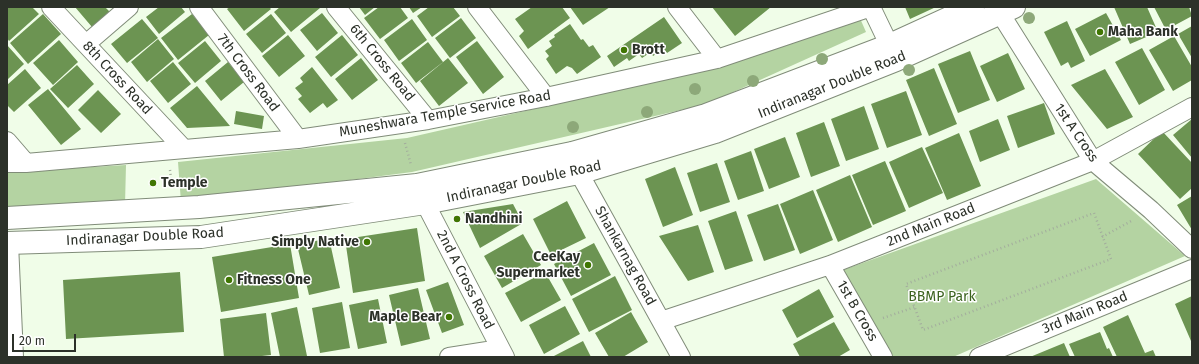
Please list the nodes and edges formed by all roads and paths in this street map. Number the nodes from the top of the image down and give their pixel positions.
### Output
1 (51, 7) edge
2 (129, 7) edge
3 (199, 7) edge
4 (336, 7) edge
5 (476, 7) edge
6 (677, 7) edge
7 (872, 7) edge
8 (973, 7) edge
9 (1007, 10) edge
10 (86, 44) junction
11 (893, 53) junction
12 (717, 60) junction
13 (546, 97) junction
14 (1192, 107) edge
15 (428, 120) junction
16 (399, 124) junction
17 (298, 139) junction
18 (7, 141) edge
19 (176, 149) junction
20 (1093, 161) junction
21 (7, 163) edge
22 (26, 163) junction
23 (576, 163) junction
24 (421, 194) junction
25 (173, 208) junction
26 (1151, 210) junction
27 (7, 218) edge
28 (1102, 237) junction
29 (8, 243) edge
30 (1192, 249) edge
31 (830, 265) junction
32 (1192, 269) edge
33 (915, 307) junction
34 (661, 321) junction
35 (865, 325) junction
36 (503, 353) edge
37 (14, 357) edge
38 (449, 357) edge
39 (681, 357) edge
40 (883, 357) edge
41 (979, 357) edge

1 - 10 street, 8th Cross Road
2 - 10 street
3 - 17 street, 7th Cross Road
4 - 15 street, 6th Cross Road
5 - 13 street
6 - 12 street
7 - 11 street
7 - 12 street, Muneshwara Temple Service Road
8 - 11 street, Indiranagar Double Road
9 - 11 street, Indiranagar Double Road
9 - 20 street, 1st A Cross
10 - 19 street, 8th Cross Road
11 - 23 street, Indiranagar Double Road
12 - 13 street, Muneshwara Temple Service Road
13 - 15 street, Muneshwara Temple Service Road
14 - 20 street, 2nd Main Road
15 - 16 street, Muneshwara Temple Service Road
16 - 17 street, Muneshwara Temple Service Road
16 - 24 path
17 - 19 street, Muneshwara Temple Service Road
18 - 22 street
19 - 22 street, Muneshwara Temple Service Road
19 - 25 path
20 - 26 street, 1st A Cross
20 - 31 street, 2nd Main Road
21 - 22 street, Muneshwara Temple Service Road
23 - 24 street, Indiranagar Double Road
23 - 34 street, Shankarnag Road
24 - 25 street, Indiranagar Double Road
24 - 29 street, Indiranagar Double Road
24 - 36 street, 2nd A Cross Road
25 - 27 street, Indiranagar Double Road
26 - 28 path
26 - 30 street, 1st A Cross
28 - 33 path
28 - 33 path
29 - 37 street
31 - 34 street, 2nd Main Road
31 - 35 street, 1st B Cross
32 - 41 street, 3rd Main Road
33 - 35 path
34 - 39 street, Shankarnag Road
35 - 40 street, 1st B Cross
36 - 38 street

